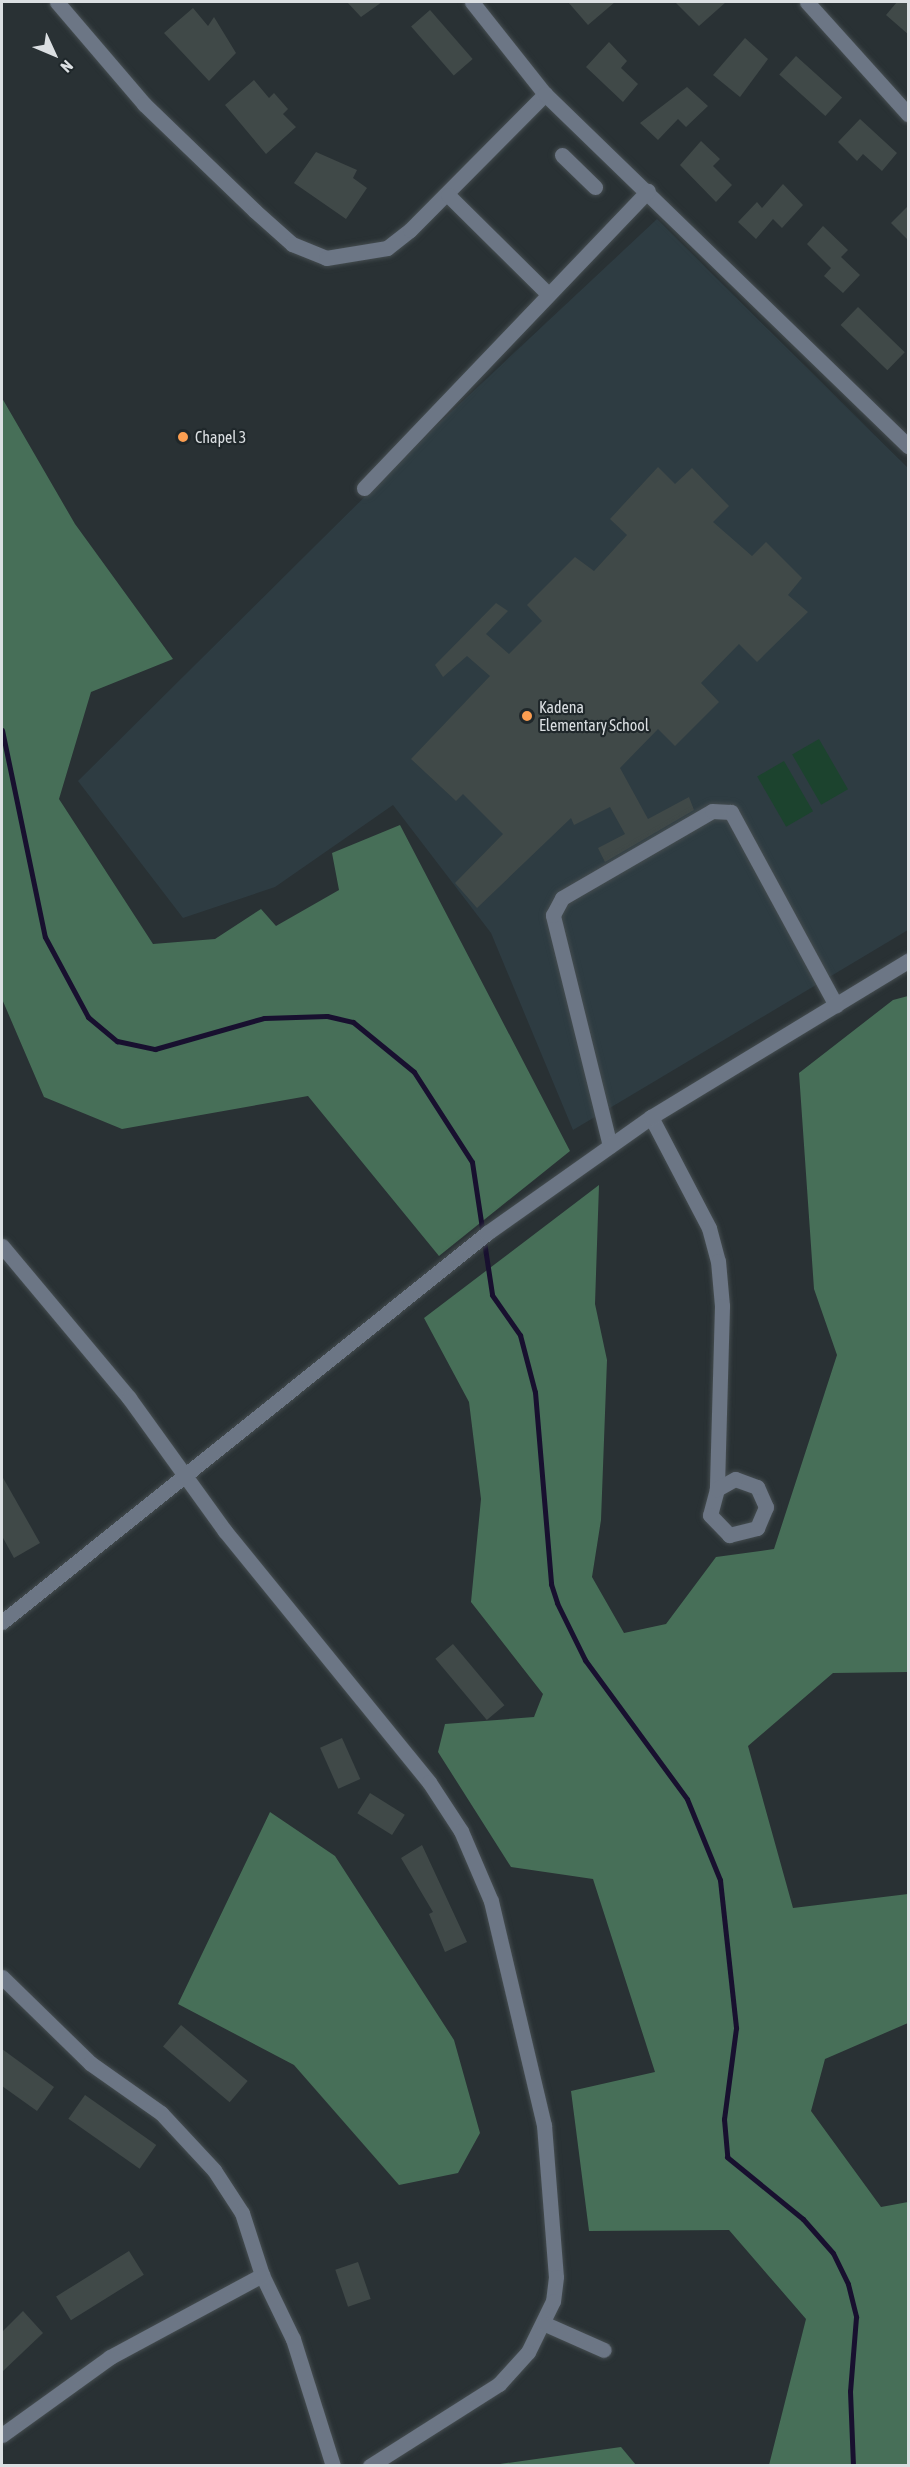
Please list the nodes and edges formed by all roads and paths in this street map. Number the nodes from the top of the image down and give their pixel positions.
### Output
1 (57, 2) edge
2 (472, 2) edge
3 (807, 2) edge
4 (545, 94) junction
5 (909, 114) edge
6 (562, 155) dead end
7 (595, 187) dead end
8 (648, 191) junction
9 (448, 195) junction
10 (547, 293) junction
11 (909, 446) edge
12 (364, 488) dead end
13 (909, 961) edge
14 (836, 1005) junction
15 (651, 1117) junction
16 (610, 1146) junction
17 (2, 1246) edge
18 (188, 1477) junction
19 (717, 1489) dead end
20 (4, 1617) edge
21 (2, 1977) edge
22 (262, 2275) junction
23 (545, 2324) junction
24 (604, 2350) dead end
25 (2, 2435) edge
26 (333, 2466) edge
27 (370, 2466) edge

1 - 9 lane
2 - 4 lane
3 - 5 lane
4 - 8 lane
4 - 9 lane
6 - 7 lane
8 - 10 lane
8 - 11 lane
9 - 10 lane
10 - 12 lane
13 - 14 lane
14 - 15 lane
14 - 16 lane
15 - 16 lane
15 - 19 lane
16 - 18 lane
17 - 18 lane
18 - 20 lane
18 - 23 lane
21 - 22 lane
22 - 25 lane
22 - 26 lane
23 - 24 lane
23 - 27 lane

